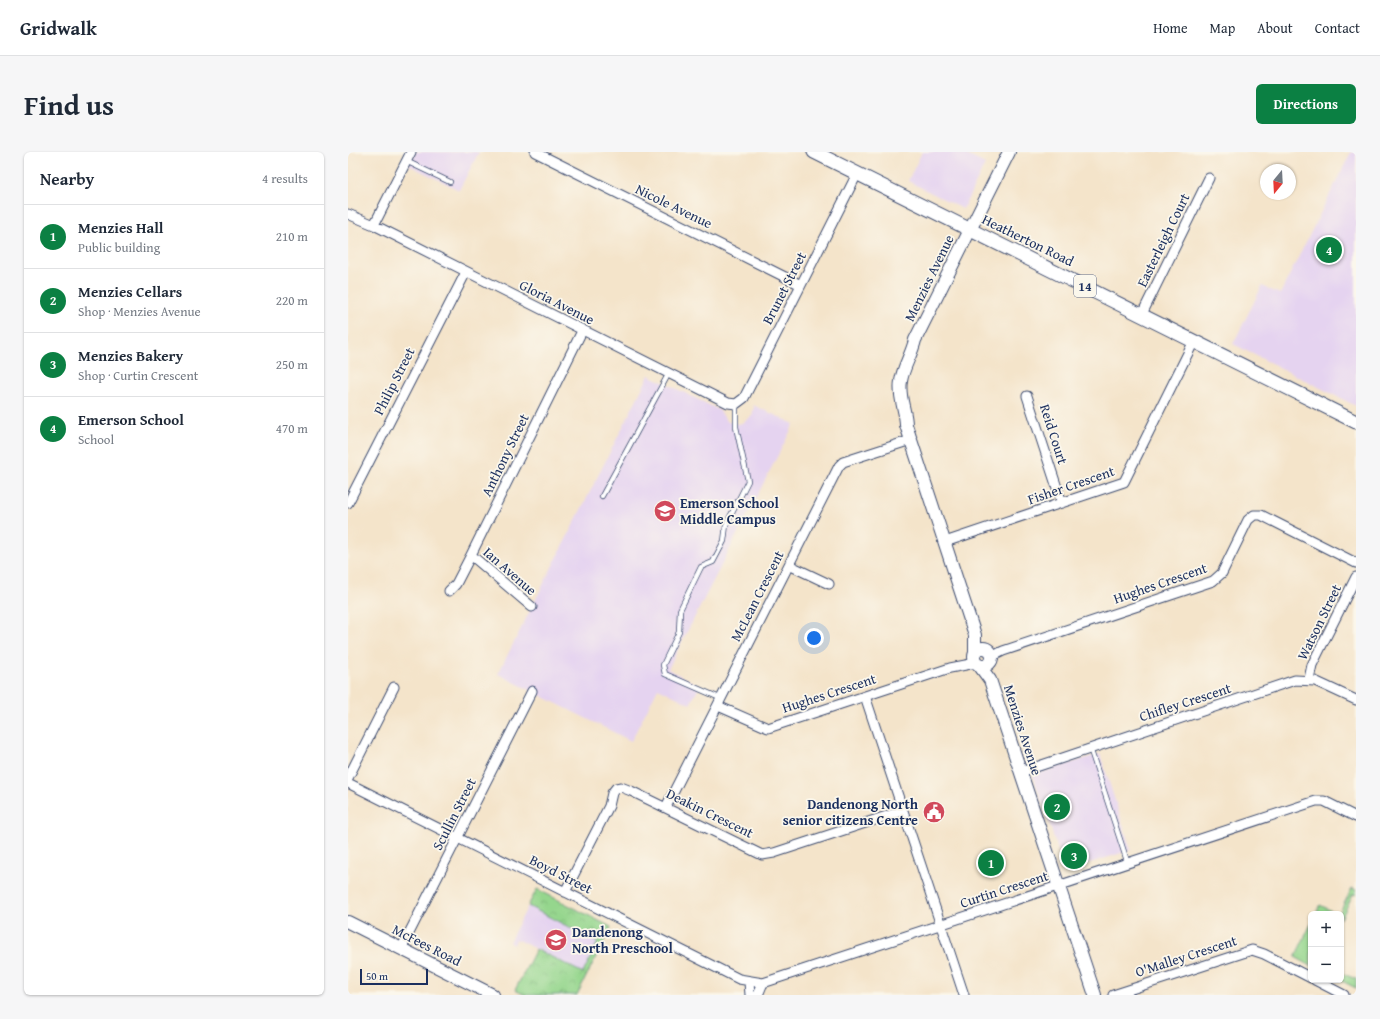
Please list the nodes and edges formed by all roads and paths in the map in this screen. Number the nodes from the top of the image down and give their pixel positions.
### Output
1 (411, 152) edge
2 (534, 152) edge
3 (814, 152) edge
4 (1009, 152) edge
5 (406, 161) junction
6 (857, 174) junction
7 (1209, 178) dead end
8 (450, 182) dead end
9 (348, 214) edge
10 (374, 225) junction
11 (970, 229) junction
12 (466, 272) junction
13 (801, 285) junction
14 (1142, 314) junction
15 (582, 331) junction
16 (1194, 341) junction
17 (669, 373) junction
18 (1027, 396) dead end
19 (732, 403) junction
20 (1356, 422) edge
21 (911, 440) junction
22 (602, 496) dead end
23 (348, 503) edge
24 (1062, 503) junction
25 (945, 542) junction
26 (471, 555) junction
27 (1356, 563) edge
28 (789, 565) junction
29 (1356, 577) edge
30 (829, 584) dead end
31 (449, 591) dead end
32 (532, 607) dead end
33 (982, 657) junction
34 (1309, 679) junction
35 (394, 687) dead end
36 (532, 691) dead end
37 (865, 696) junction
38 (1356, 700) edge
39 (720, 703) junction
40 (1090, 748) junction
41 (1021, 772) junction
42 (348, 778) edge
43 (348, 783) edge
44 (666, 807) junction
45 (902, 810) junction
46 (1356, 817) edge
47 (458, 838) junction
48 (1128, 864) junction
49 (1058, 886) junction
50 (565, 892) junction
51 (348, 922) edge
52 (941, 925) junction
53 (401, 949) junction
54 (1308, 976) edge
55 (749, 982) junction
56 (763, 983) junction
57 (1321, 983) edge
58 (493, 995) edge
59 (750, 995) edge
60 (758, 995) edge
61 (964, 995) edge
62 (1095, 995) edge
63 (1113, 995) edge
64 (1344, 995) edge

1 - 5 street
2 - 13 street, Nicole Avenue
3 - 6 main road, Heatherton Road / 14
4 - 11 street, Menzies Avenue
5 - 8 lane
5 - 10 street
6 - 11 main road, Heatherton Road / 14
6 - 13 street, Brunet Street
7 - 14 street, Easterleigh Court
9 - 10 street, Gloria Avenue
10 - 12 street, Gloria Avenue
11 - 14 main road, Heatherton Road / 14
11 - 21 street, Menzies Avenue
12 - 15 street, Gloria Avenue
12 - 23 street, Philip Street
13 - 19 street, Brunet Street
14 - 16 main road, Heatherton Road / 14
15 - 17 street, Gloria Avenue
15 - 26 street, Anthony Street
16 - 20 main road, Heatherton Road / 14
16 - 24 street, Fisher Crescent
17 - 19 street, Gloria Avenue
17 - 22 lane
18 - 24 street, Reid Court
19 - 39 lane
21 - 25 street, Menzies Avenue
21 - 28 street, McLean Crescent
24 - 25 street, Fisher Crescent
25 - 33 street, Menzies Avenue
26 - 31 street, Anthony Street
26 - 32 street, Ian Avenue
27 - 33 street, Hughes Crescent
28 - 30 street
28 - 39 street, McLean Crescent
29 - 34 street, Watson Street
33 - 37 street, Hughes Crescent
33 - 41 street, Menzies Avenue
34 - 38 street, Chifley Crescent
34 - 40 street, Chifley Crescent
35 - 42 street
36 - 47 street, Scullin Street
37 - 39 street, Hughes Crescent
37 - 45 street
39 - 44 street, McLean Crescent
40 - 41 street, Chifley Crescent
40 - 48 lane
41 - 49 street, Menzies Avenue
43 - 47 street, Boyd Street
44 - 45 street, Deakin Crescent
44 - 50 street, Deakin Crescent
45 - 52 street
46 - 48 street, Curtin Crescent
47 - 50 street, Boyd Street
47 - 53 street, Scullin Street
48 - 49 street, Curtin Crescent
49 - 52 street, Curtin Crescent
49 - 62 street, Menzies Avenue
50 - 55 street, Boyd Street
51 - 53 street, McFees Road
52 - 56 street, Curtin Crescent
52 - 61 street
53 - 58 street, McFees Road
54 - 63 street, O'Malley Crescent
55 - 56 street, Boyd Street
55 - 59 street
56 - 60 street
57 - 64 street

